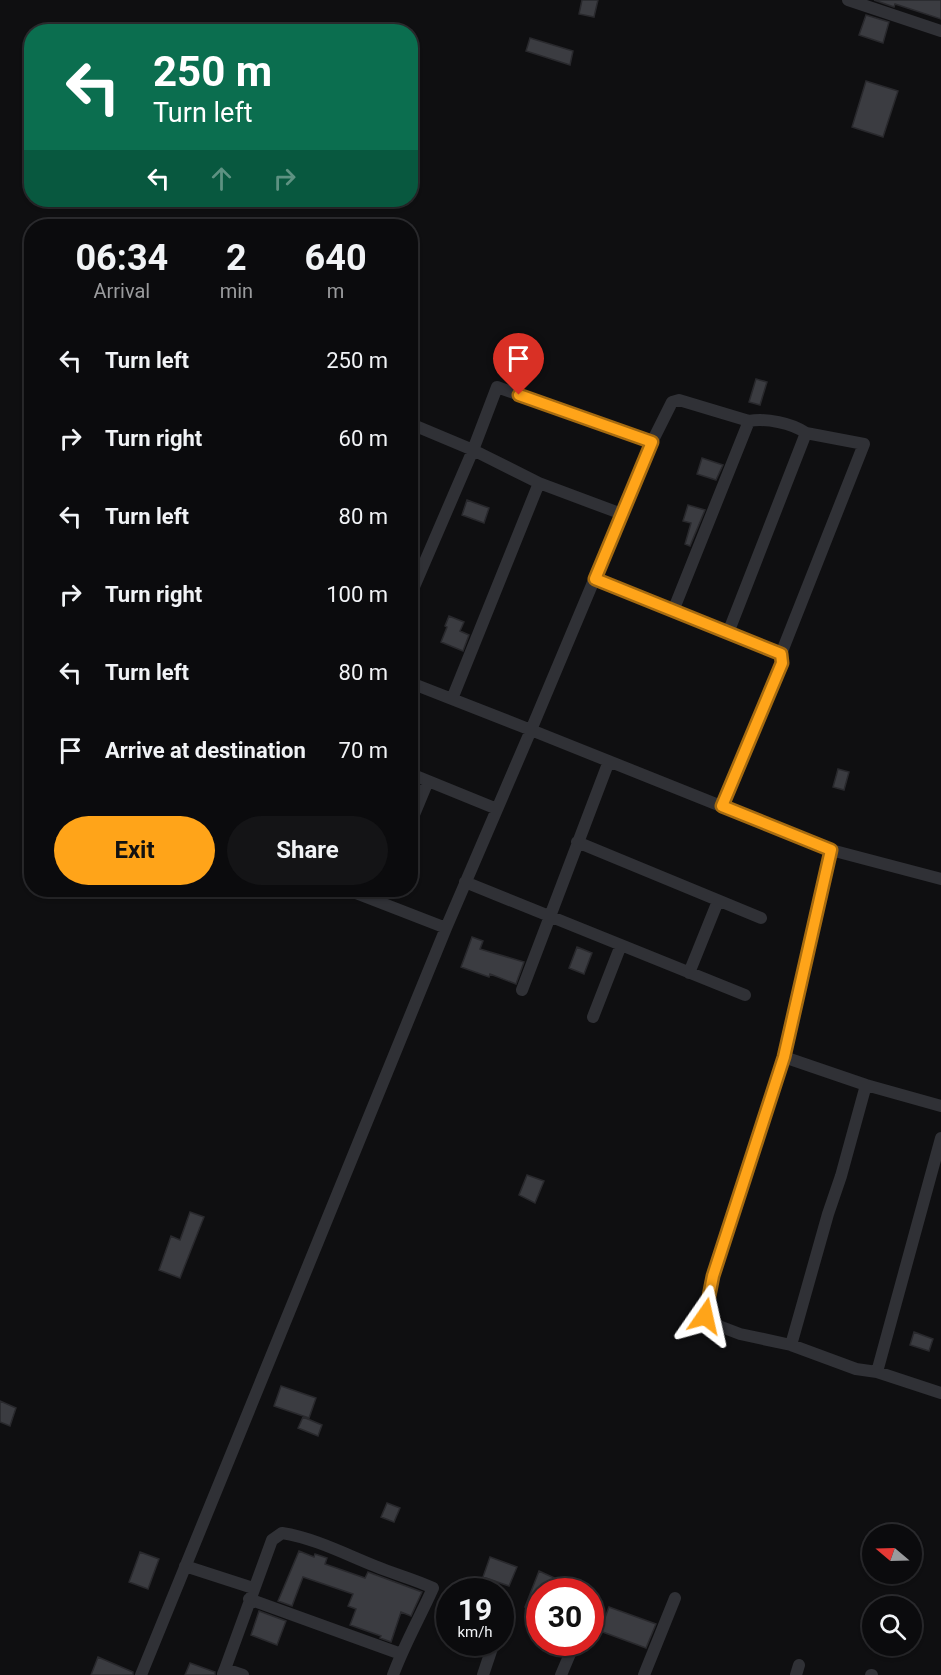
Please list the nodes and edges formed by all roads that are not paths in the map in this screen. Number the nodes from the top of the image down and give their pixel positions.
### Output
1 (848, 0) edge
2 (941, 31) edge
3 (749, 421) junction
4 (418, 427) edge
5 (806, 433) junction
6 (652, 442) junction
7 (473, 450) junction
8 (539, 483) junction
9 (622, 514) junction
10 (418, 578) edge
11 (595, 579) junction
12 (673, 612) junction
13 (728, 633) junction
14 (781, 654) junction
15 (418, 686) edge
16 (452, 699) junction
17 (531, 730) junction
18 (609, 761) junction
19 (418, 777) edge
20 (428, 781) junction
21 (418, 805) edge
22 (722, 806) junction
23 (498, 809) junction
24 (577, 842) junction
25 (831, 850) junction
26 (941, 879) edge
27 (465, 882) junction
28 (384, 897) edge
29 (718, 901) junction
30 (550, 915) junction
31 (761, 918) dead end
32 (446, 928) junction
33 (621, 945) junction
34 (689, 973) junction
35 (522, 990) dead end
36 (745, 995) dead end
37 (592, 1017) dead end
38 (784, 1057) junction
39 (866, 1084) junction
40 (941, 1106) edge
41 (941, 1138) edge
42 (791, 1345) junction
43 (877, 1372) junction
44 (941, 1393) edge
45 (185, 1566) junction
46 (251, 1594) junction
47 (675, 1598) dead end
48 (401, 1653) junction
49 (489, 1656) edge
50 (569, 1656) edge
51 (223, 1672) edge
52 (141, 1675) edge
53 (243, 1675) edge
54 (393, 1675) edge
55 (483, 1675) edge
56 (561, 1675) edge
57 (644, 1675) edge

1 - 2 street
3 - 5 street
3 - 6 street
3 - 12 street
4 - 7 street
5 - 13 street
5 - 14 street
6 - 7 street
6 - 9 street
7 - 8 street
7 - 10 street
8 - 9 street
8 - 16 street
9 - 11 street
11 - 12 street
11 - 17 street
12 - 13 street
13 - 14 street
14 - 22 street
15 - 16 street
16 - 17 street
17 - 18 street
17 - 23 street
18 - 22 street
18 - 24 street
19 - 20 street
20 - 21 street
20 - 23 street
22 - 25 street
23 - 27 street
24 - 29 street
24 - 30 street
25 - 26 street
25 - 38 street
27 - 30 street
27 - 32 street
28 - 32 street
29 - 31 street
29 - 34 street
30 - 33 street
30 - 35 street
32 - 45 street
33 - 34 street
33 - 37 street
34 - 36 street
38 - 39 street
38 - 42 street
39 - 40 street
39 - 42 street
41 - 43 street
42 - 43 street
43 - 44 street
45 - 46 street
45 - 52 street
46 - 48 street
46 - 48 street
46 - 51 street
47 - 57 street
48 - 54 street
49 - 55 street
50 - 56 street
51 - 53 street

